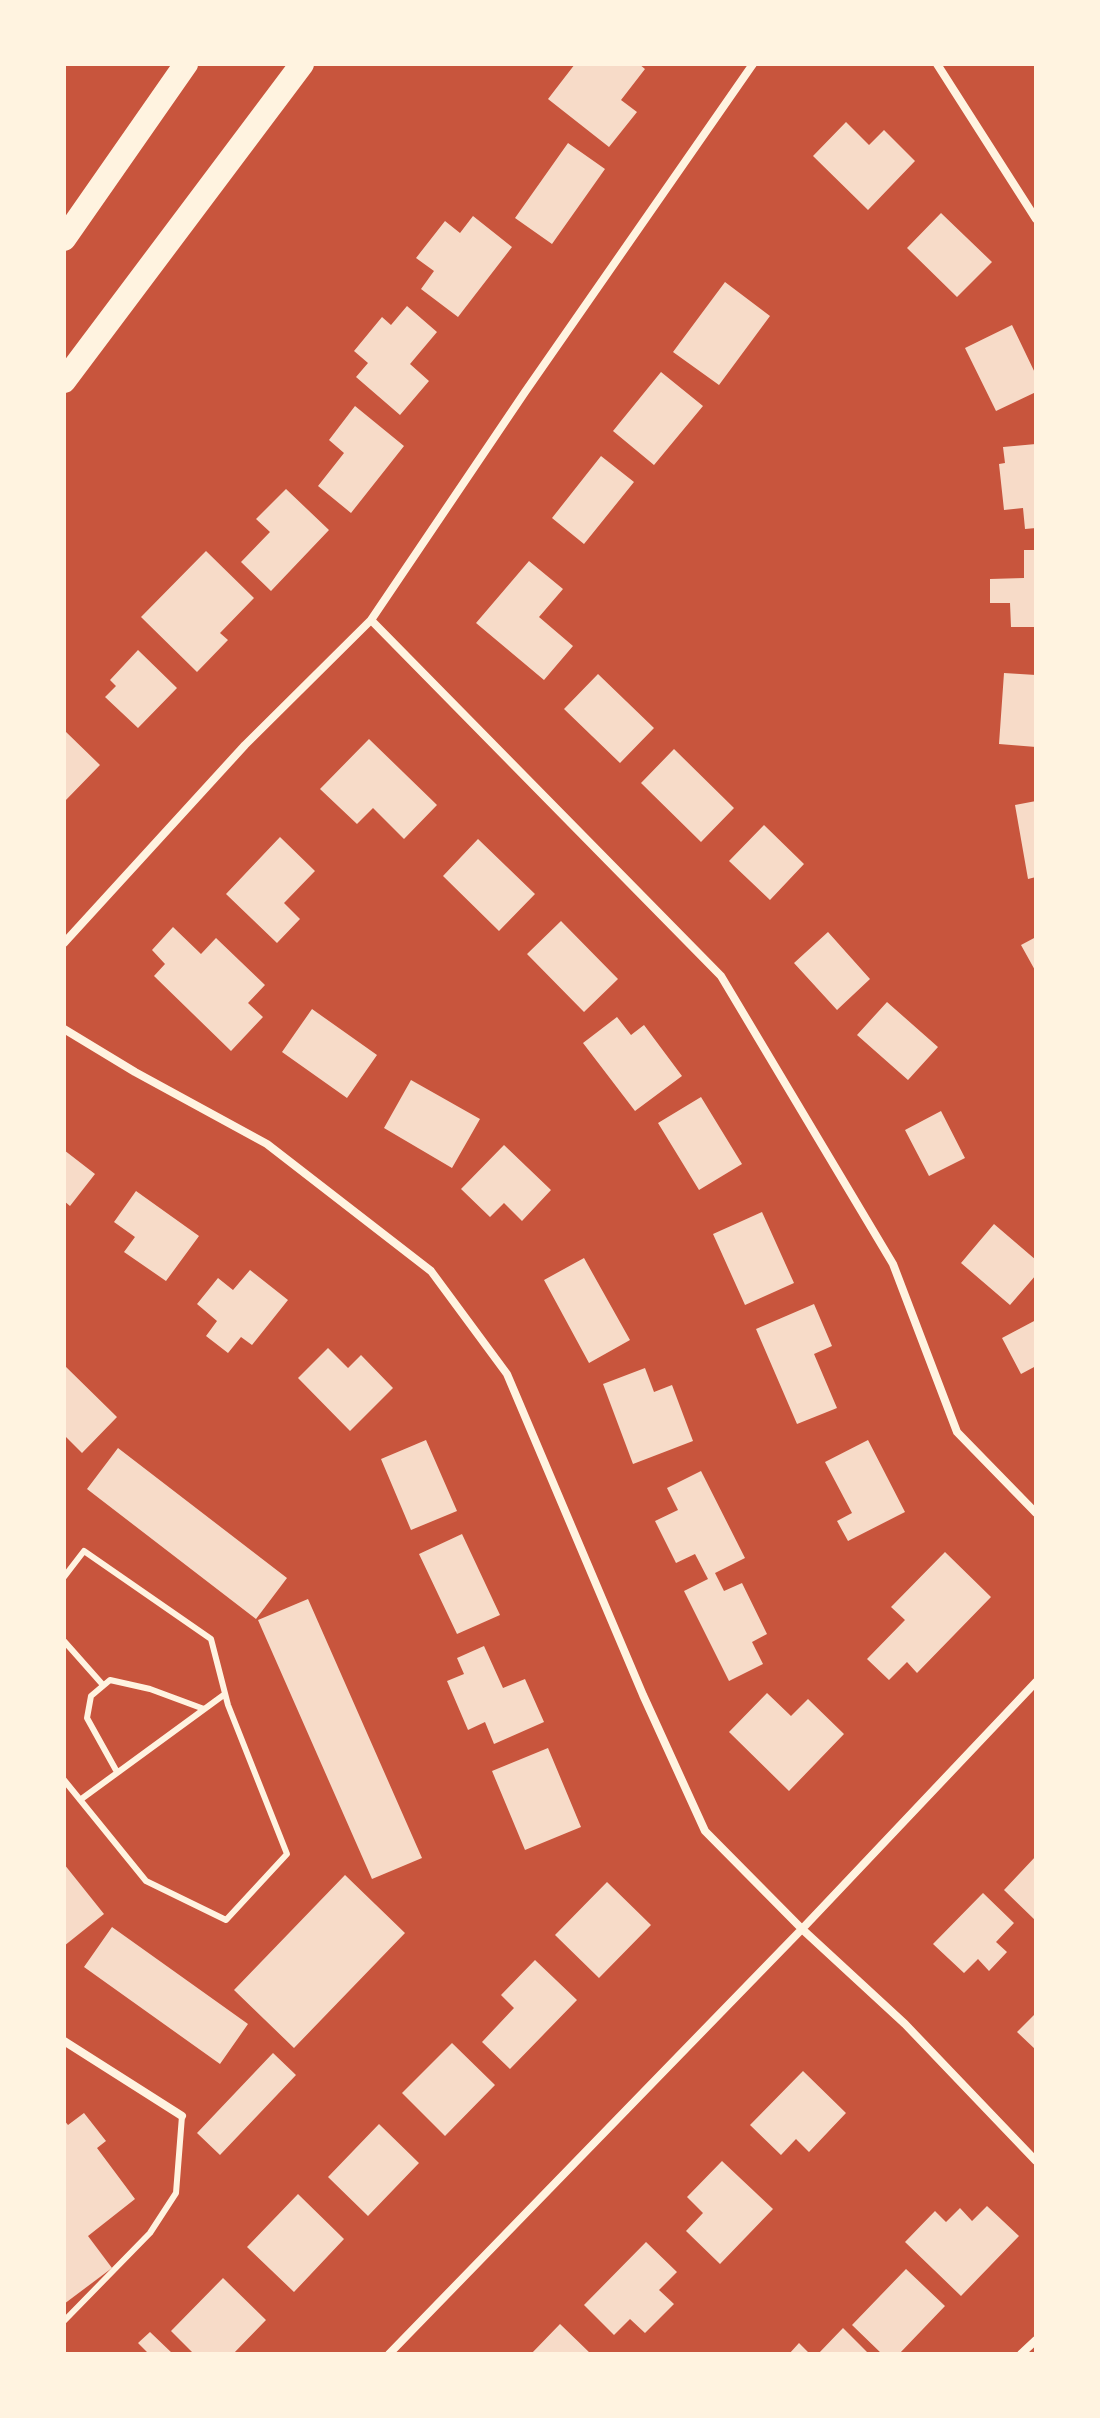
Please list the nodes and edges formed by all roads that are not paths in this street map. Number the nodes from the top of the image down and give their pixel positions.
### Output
1 (186, 64) edge
2 (302, 64) edge
3 (753, 64) edge
4 (937, 64) edge
5 (1036, 219) edge
6 (64, 239) edge
7 (65, 379) edge
8 (371, 620) junction
9 (64, 943) edge
10 (64, 1029) edge
11 (1036, 1513) edge
12 (64, 1577) edge
13 (64, 1641) edge
14 (1036, 1682) edge
15 (103, 1685) junction
16 (225, 1694) junction
17 (204, 1709) junction
18 (117, 1772) junction
19 (64, 1780) edge
20 (80, 1800) junction
21 (802, 1929) junction
22 (64, 2041) edge
23 (182, 2116) joint
24 (1036, 2161) edge
25 (64, 2321) edge
26 (1036, 2340) edge
27 (389, 2354) edge
28 (1021, 2354) edge

1 - 6 highway
2 - 7 highway
3 - 8 street
4 - 5 street
8 - 9 street
8 - 11 street
10 - 21 street
12 - 16 lane
13 - 15 lane
14 - 21 street
15 - 17 lane
15 - 18 lane
16 - 17 lane
16 - 20 lane
17 - 18 lane
18 - 20 lane
19 - 20 lane
21 - 24 street
21 - 27 street
22 - 23 street
23 - 25 lane
26 - 28 street

